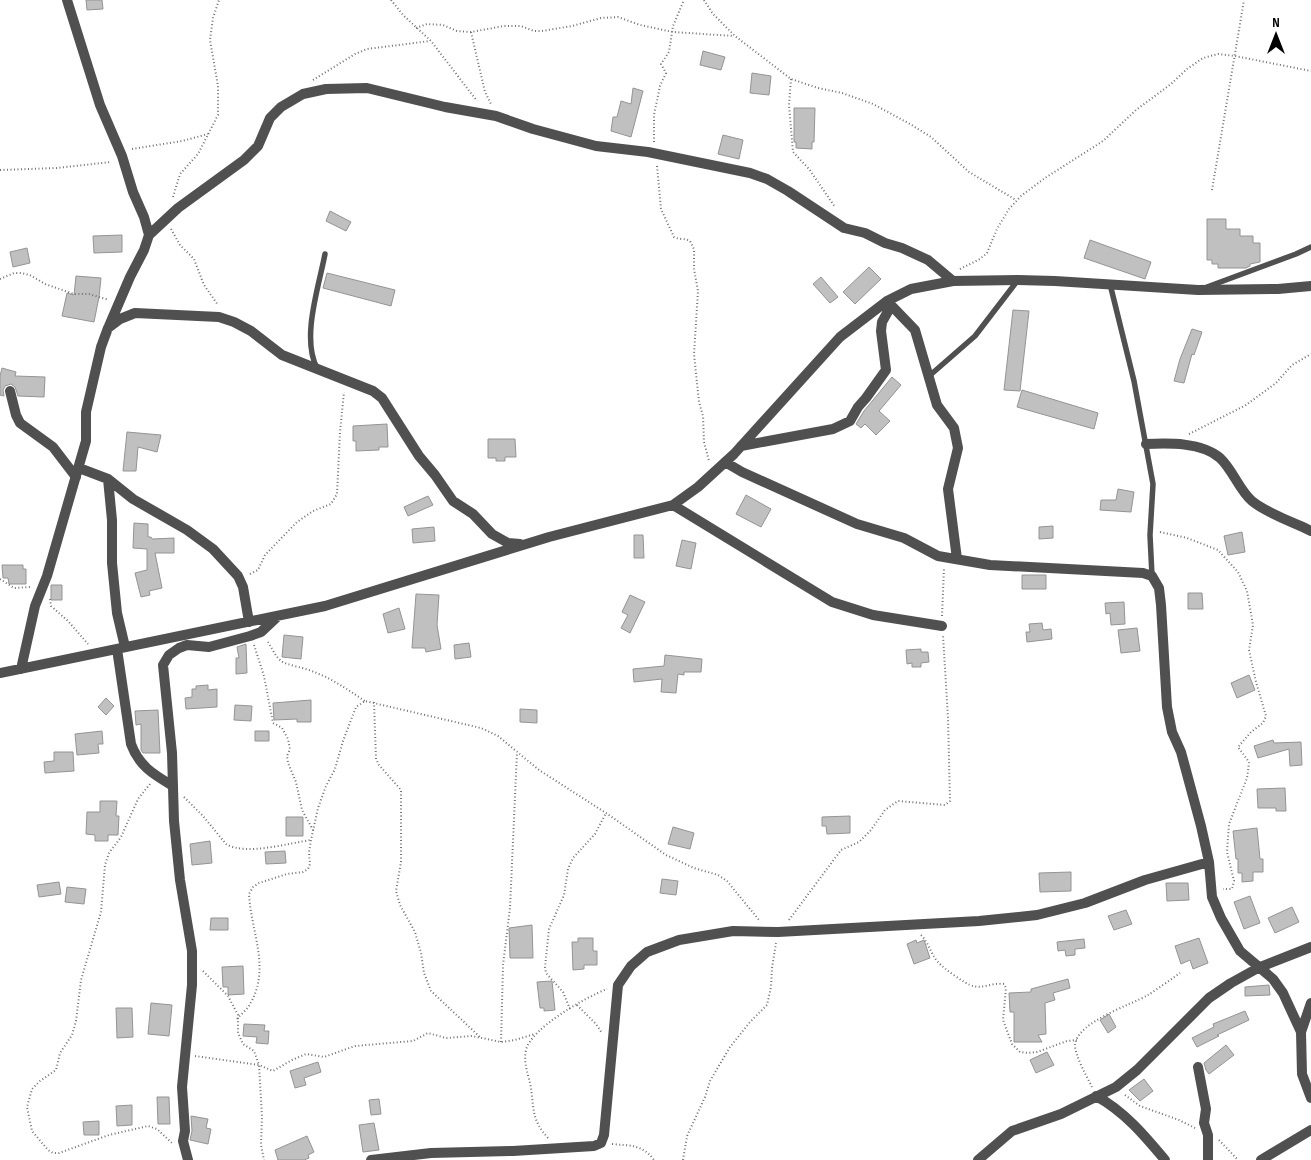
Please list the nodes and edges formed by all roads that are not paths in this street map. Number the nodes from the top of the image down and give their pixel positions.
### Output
1 (67, 0) edge
2 (149, 234) junction
3 (1311, 247) edge
4 (325, 254) dead end
5 (950, 279) junction
6 (1018, 280) junction
7 (1110, 284) junction
8 (1311, 286) edge
9 (1198, 290) junction
10 (889, 303) junction
11 (108, 328) junction
12 (317, 368) junction
13 (928, 377) junction
14 (10, 391) dead end
15 (1146, 444) junction
16 (741, 446) junction
17 (725, 462) junction
18 (77, 472) junction
19 (108, 479) junction
20 (673, 505) junction
21 (1311, 531) edge
22 (527, 544) junction
23 (957, 559) junction
24 (1152, 576) junction
25 (278, 616) junction
26 (249, 622) junction
27 (942, 626) road end
28 (121, 648) junction
29 (21, 668) junction
30 (0, 674) edge
31 (173, 786) junction
32 (1208, 862) junction
33 (1311, 947) edge
34 (1258, 968) junction
35 (1311, 1003) edge
36 (1301, 1032) junction
37 (1198, 1067) dead end
38 (1096, 1096) junction
39 (1311, 1098) edge
40 (1311, 1130) edge
41 (188, 1160) edge
42 (370, 1160) edge
43 (978, 1160) edge
44 (1165, 1160) edge
45 (1208, 1160) edge
46 (1261, 1160) edge

1 - 2 street
2 - 5 street
2 - 11 street
3 - 9 lane
4 - 12 lane
5 - 6 street
5 - 10 street
6 - 7 street
6 - 13 lane
7 - 9 street
7 - 15 lane
8 - 9 street
10 - 13 street
10 - 16 street
10 - 16 street
11 - 12 street
11 - 18 street
12 - 22 street
13 - 23 street
14 - 18 street
15 - 21 street
15 - 24 lane
16 - 17 street
17 - 20 street
17 - 23 street
18 - 19 street
18 - 29 street
19 - 26 street
19 - 28 street
20 - 22 street
20 - 27 street
22 - 25 street
23 - 24 street
24 - 32 street
25 - 26 street
25 - 31 street
26 - 28 street
28 - 29 street
28 - 31 street
29 - 30 street
31 - 41 street
32 - 34 street
32 - 42 street
33 - 34 street
34 - 36 street
34 - 38 street
35 - 36 street
36 - 39 street
37 - 45 street
38 - 43 street
38 - 44 street
40 - 46 street

